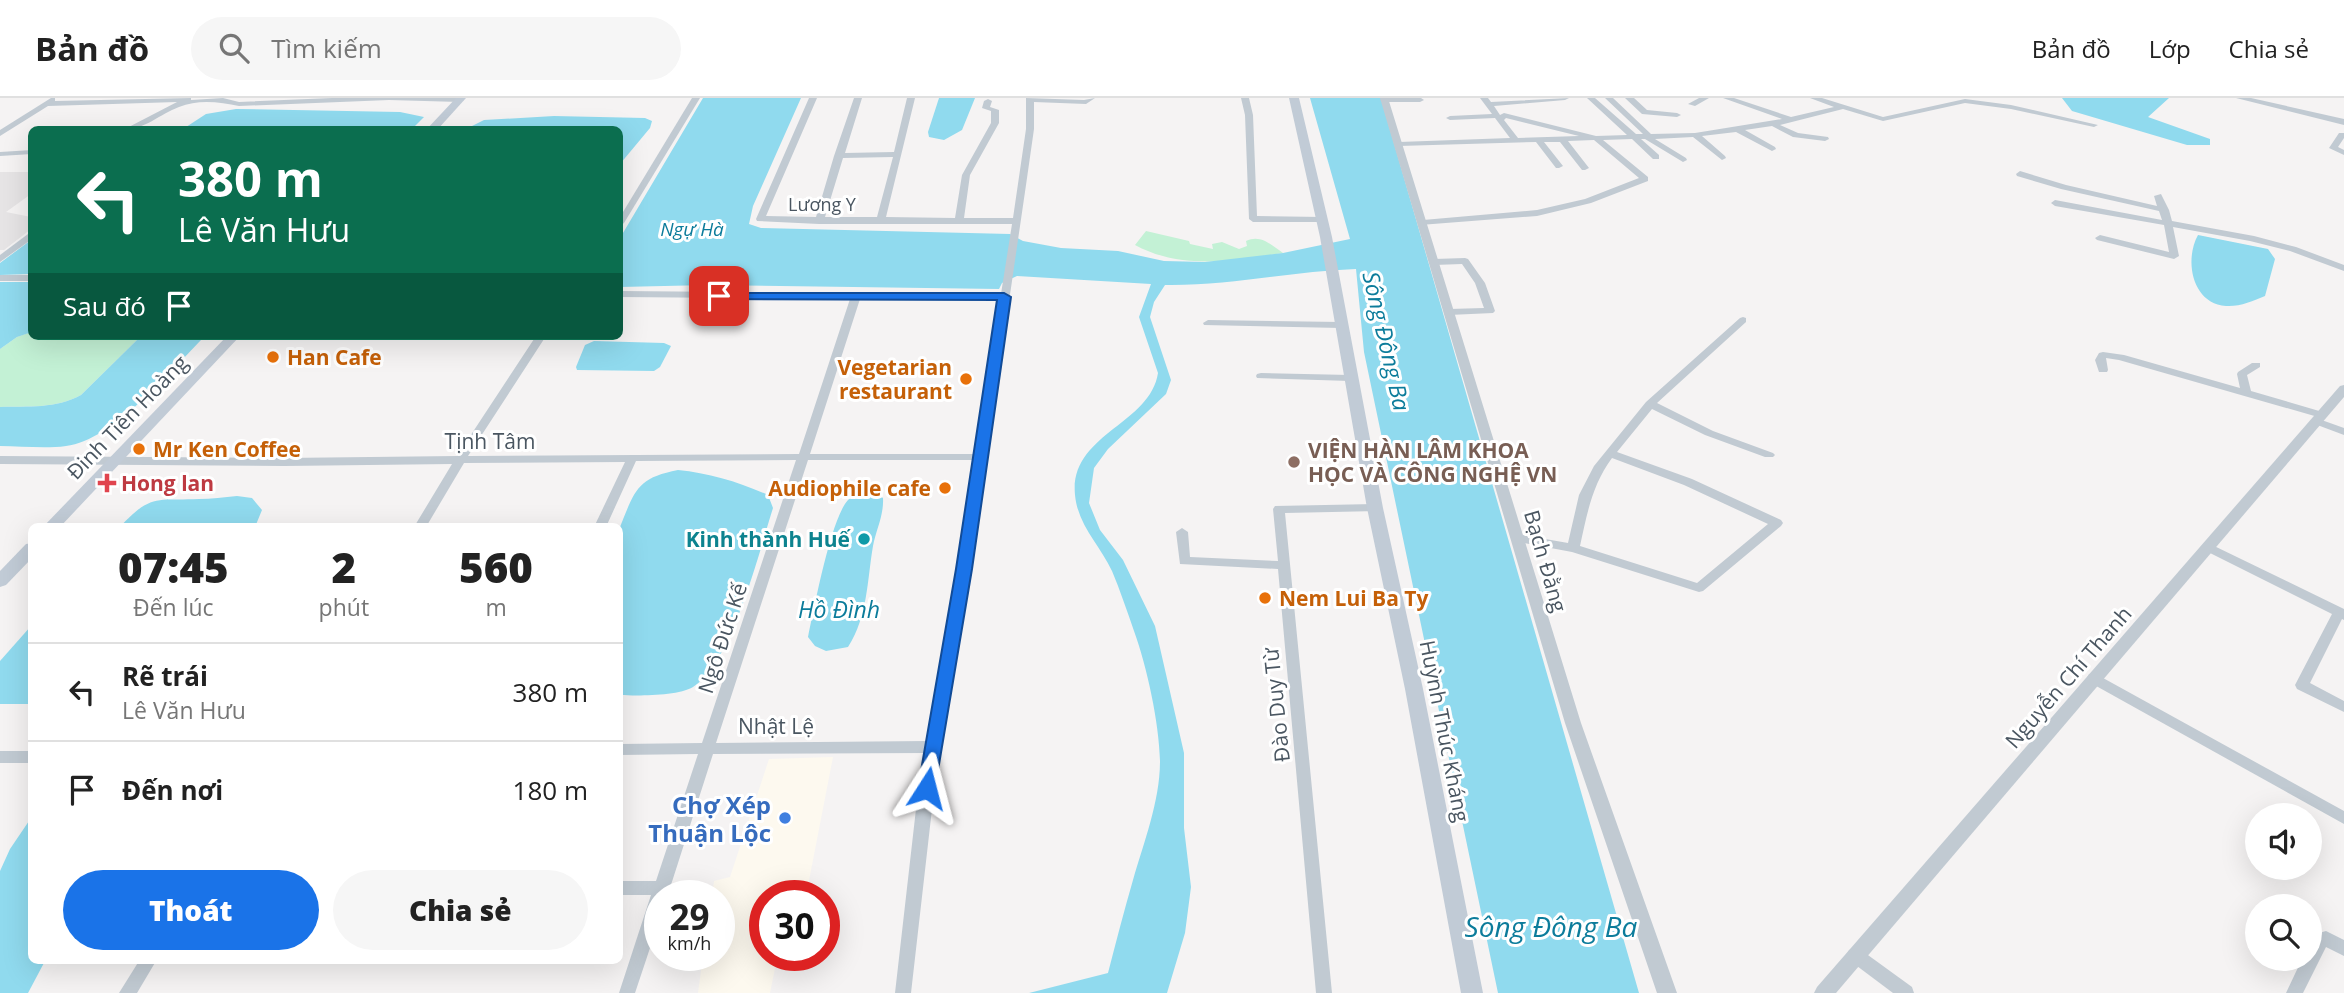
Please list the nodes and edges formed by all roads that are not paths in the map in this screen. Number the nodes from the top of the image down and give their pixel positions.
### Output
1 (55, 98) edge
2 (696, 98) edge
3 (813, 98) edge
4 (858, 98) edge
5 (911, 98) edge
6 (1091, 98) edge
7 (1245, 98) edge
8 (1294, 98) edge
9 (1565, 98) edge
10 (1591, 98) edge
11 (1609, 98) edge
12 (1629, 98) edge
13 (1705, 98) edge
14 (1727, 98) edge
15 (1814, 98) edge
16 (2240, 98) edge
17 (460, 99) edge
18 (1030, 99) edge
19 (1384, 99) edge
20 (186, 100) edge
21 (342, 100) edge
22 (1420, 100) dead end
23 (989, 101) dead end
24 (1486, 101) edge
25 (45, 104) junction
26 (1692, 104) dead end
27 (1842, 107) junction
28 (1677, 115) dead end
29 (1450, 118) dead end
30 (1499, 118) junction
31 (1788, 120) junction
32 (2344, 122) edge
33 (1773, 124) junction
34 (2094, 125) dead end
35 (135, 126) edge
36 (435, 126) edge
37 (1737, 128) junction
38 (1509, 133) junction
39 (0, 134) edge
40 (1695, 135) junction
41 (2343, 135) edge
42 (1648, 136) junction
43 (1632, 137) junction
44 (1596, 138) junction
45 (1538, 139) junction
46 (1562, 139) junction
47 (1825, 139) dead end
48 (1398, 140) junction
49 (1516, 141) junction
50 (1772, 149) dead end
51 (28, 152) edge
52 (2343, 153) edge
53 (0, 154) edge
54 (898, 154) junction
55 (838, 156) junction
56 (1656, 157) dead end
57 (1722, 158) dead end
58 (1683, 160) dead end
59 (1559, 166) dead end
60 (1585, 168) dead end
61 (2020, 174) dead end
62 (2158, 196) dead end
63 (2055, 202) dead end
64 (2165, 210) junction
65 (623, 218) edge
66 (881, 219) junction
67 (959, 219) junction
68 (819, 220) junction
69 (1323, 220) junction
70 (1423, 223) junction
71 (2168, 223) junction
72 (1015, 226) junction
73 (28, 237) edge
74 (2100, 238) dead end
75 (0, 259) edge
76 (1434, 261) junction
77 (2344, 268) edge
78 (0, 278) edge
79 (28, 278) edge
80 (1005, 293) junction
81 (623, 294) edge
82 (856, 296) junction
83 (1449, 312) junction
84 (1743, 320) dead end
85 (1208, 323) dead end
86 (1340, 325) junction
87 (230, 340) edge
88 (538, 340) edge
89 (2256, 365) dead end
90 (2103, 370) dead end
91 (1261, 376) dead end
92 (1350, 378) junction
93 (2344, 389) edge
94 (2246, 392) junction
95 (1650, 404) junction
96 (2319, 418) junction
97 (2344, 432) edge
98 (1611, 454) junction
99 (804, 456) junction
100 (1769, 456) dead end
101 (980, 457) junction
102 (632, 458) junction
103 (116, 459) junction
104 (0, 460) edge
105 (460, 461) junction
106 (1375, 508) junction
107 (55, 523) edge
108 (422, 523) edge
109 (602, 523) edge
110 (1182, 533) dead end
111 (1517, 538) junction
112 (2208, 547) junction
113 (1573, 548) junction
114 (28, 552) edge
115 (1283, 565) junction
116 (0, 580) edge
117 (2341, 614) edge
118 (2094, 678) junction
119 (2344, 707) edge
120 (708, 747) junction
121 (934, 747) junction
122 (623, 749) edge
123 (0, 757) edge
124 (28, 757) edge
125 (2344, 818) edge
126 (665, 880) edge
127 (623, 888) edge
128 (644, 888) edge
129 (644, 942) edge
130 (2344, 949) edge
131 (1855, 955) junction
132 (146, 964) edge
133 (127, 993) edge
134 (627, 993) edge
135 (903, 993) edge
136 (1325, 993) edge
137 (1472, 993) edge
138 (1667, 993) edge
139 (1824, 993) edge
140 (1906, 993) edge
141 (2294, 993) edge

1 - 25 street
2 - 65 street
3 - 68 street, Lương Y
4 - 55 street
5 - 54 street
6 - 18 street
7 - 69 street
8 - 69 main road, Huỳnh Thúc Kháng
9 - 24 street
10 - 43 street
11 - 42 street
12 - 28 street
13 - 26 street
14 - 31 street
15 - 27 street
16 - 32 street
17 - 21 street
17 - 36 main road
18 - 72 street
19 - 22 street
19 - 48 street, Bạch Đằng
20 - 21 street
20 - 25 street
20 - 35 street
23 - 67 street
24 - 30 street
25 - 39 street
27 - 31 street
27 - 34 street
29 - 30 street
30 - 38 street
30 - 44 street
31 - 33 street
33 - 37 street
33 - 47 street
37 - 40 street
37 - 50 street
38 - 48 street
38 - 49 street
40 - 42 street
40 - 57 street
41 - 52 street
42 - 43 street
42 - 58 street
43 - 44 street
43 - 56 street
44 - 46 street
44 - 70 street
45 - 46 street
45 - 49 street
45 - 59 street
46 - 60 street
48 - 49 street
48 - 70 street, Bạch Đằng
51 - 53 street
54 - 55 street
54 - 66 street
55 - 68 street
61 - 64 street
62 - 64 street
63 - 71 street
64 - 71 street
66 - 67 street, Lương Y
66 - 68 street, Lương Y
67 - 72 street, Lương Y
69 - 86 main road, Huỳnh Thúc Kháng
70 - 76 street, Bạch Đằng
71 - 74 street
71 - 77 street
72 - 80 street
73 - 75 street
76 - 83 street, Bạch Đằng
76 - 83 street
78 - 79 street
80 - 82 street
80 - 101 street
81 - 82 street
82 - 99 street, Ngô Đức Kế
83 - 111 street, Bạch Đằng
84 - 95 street
85 - 86 street
86 - 92 main road, Huỳnh Thúc Kháng
87 - 103 main road, Đinh Tiên Hoàng
88 - 105 street
89 - 94 street
90 - 94 street
91 - 92 street
92 - 106 main road, Huỳnh Thúc Kháng
93 - 96 street, Nguyễn Chí Thanh
94 - 96 street
95 - 98 street
95 - 100 street
96 - 97 street
96 - 112 street, Nguyễn Chí Thanh
98 - 113 street
98 - 113 street
99 - 101 street, Tịnh Tâm
99 - 102 street, Tịnh Tâm
99 - 120 street, Ngô Đức Kế
101 - 121 street
102 - 105 street, Tịnh Tâm
102 - 109 street
103 - 104 street, Tịnh Tâm
103 - 105 street, Tịnh Tâm
103 - 107 main road, Đinh Tiên Hoàng
105 - 108 street
106 - 115 street, Đào Duy Từ
106 - 137 main road, Huỳnh Thúc Kháng
110 - 115 street
111 - 113 street
111 - 138 street, Bạch Đằng
112 - 117 street
112 - 118 street, Nguyễn Chí Thanh
114 - 116 main road
115 - 136 street, Đào Duy Từ
117 - 119 street
118 - 125 street
118 - 131 street, Nguyễn Chí Thanh
120 - 121 street, Nhật Lệ
120 - 122 street, Nhật Lệ
120 - 126 street, Ngô Đức Kế
121 - 135 street
123 - 124 street
127 - 128 street
129 - 134 street, Ngô Đức Kế
130 - 141 street
131 - 139 street, Nguyễn Chí Thanh
131 - 140 street
132 - 133 street

